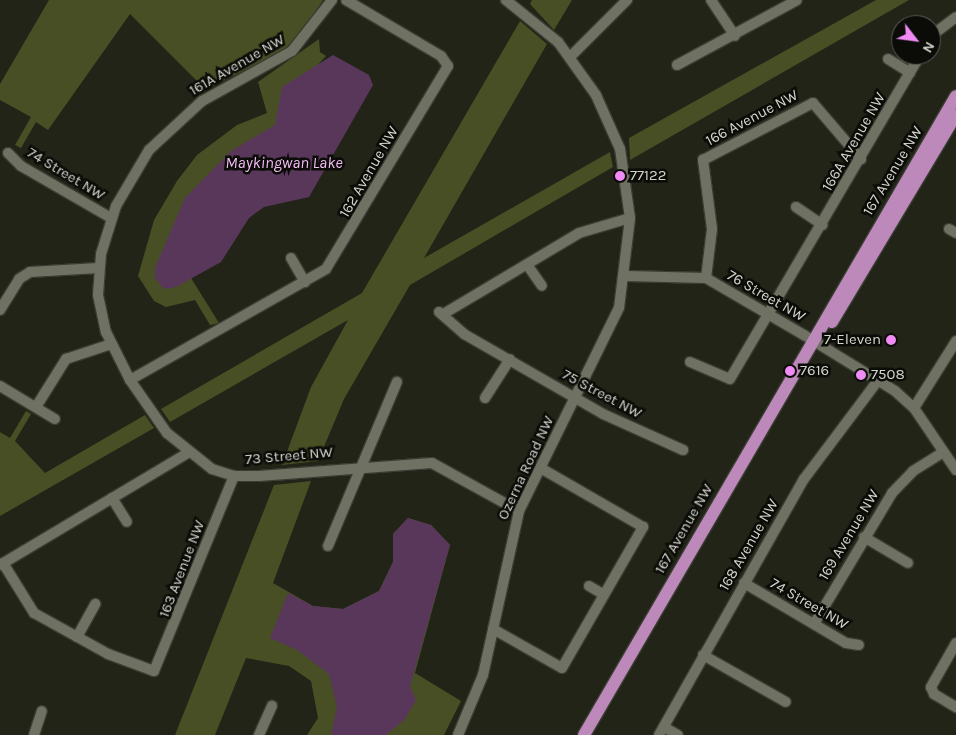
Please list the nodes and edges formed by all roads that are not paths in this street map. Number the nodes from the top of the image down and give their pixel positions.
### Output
1 (332, 0) edge
2 (346, 0) edge
3 (506, 0) edge
4 (627, 0) edge
5 (711, 0) edge
6 (797, 0) edge
7 (956, 17) edge
8 (941, 28) edge
9 (735, 36) junction
10 (570, 57) junction
11 (888, 60) dead end
12 (677, 65) dead end
13 (914, 65) edge
14 (910, 73) junction
15 (956, 96) edge
16 (956, 114) edge
17 (8, 154) dead end
18 (862, 159) junction
19 (796, 207) dead end
20 (111, 218) junction
21 (630, 218) junction
22 (823, 225) junction
23 (291, 258) dead end
24 (528, 266) junction
25 (98, 268) junction
26 (626, 276) junction
27 (706, 278) junction
28 (305, 282) junction
29 (542, 286) dead end
30 (0, 310) edge
31 (769, 315) junction
32 (812, 340) junction
33 (956, 341) edge
34 (111, 344) junction
35 (510, 359) junction
36 (690, 362) dead end
37 (879, 379) junction
38 (130, 380) junction
39 (397, 382) dead end
40 (0, 386) edge
41 (485, 398) dead end
42 (576, 399) junction
43 (36, 407) junction
44 (914, 408) junction
45 (55, 419) dead end
46 (683, 450) dead end
47 (944, 452) junction
48 (188, 453) junction
49 (359, 466) junction
50 (542, 469) junction
51 (956, 470) edge
52 (234, 476) junction
53 (112, 498) junction
54 (519, 512) junction
55 (127, 522) dead end
56 (864, 537) junction
57 (328, 546) dead end
58 (908, 562) dead end
59 (2, 564) edge
60 (744, 583) junction
61 (589, 586) dead end
62 (603, 594) junction
63 (95, 604) dead end
64 (814, 624) junction
65 (493, 629) junction
66 (76, 637) junction
67 (956, 642) edge
68 (860, 645) dead end
69 (702, 655) junction
70 (786, 702) dead end
71 (272, 706) dead end
72 (956, 707) edge
73 (42, 711) dead end
74 (662, 731) edge
75 (34, 735) edge
76 (258, 735) edge
77 (458, 735) edge
78 (584, 735) edge
79 (678, 735) edge

1 - 20 street, 161A Avenue NW
2 - 28 street, 162 Avenue NW
3 - 10 street, Ozerna Road NW
4 - 10 street
5 - 9 street
6 - 9 street
7 - 8 street
9 - 12 street
10 - 21 street, Ozerna Road NW
11 - 14 street
13 - 14 street, 166A Avenue NW
14 - 18 street, 166A Avenue NW
15 - 32 main road, 167 Avenue NW
16 - 32 main road, 167 Avenue NW
17 - 20 street, 74 Street NW
18 - 22 street, 166A Avenue NW
18 - 27 street, 166 Avenue NW
19 - 22 street
20 - 25 street, 161A Avenue NW
21 - 24 street
21 - 26 street, Ozerna Road NW
22 - 31 street, 166A Avenue NW
23 - 28 street
24 - 29 street
24 - 35 street, 75 Street NW
25 - 30 street
25 - 34 street, 161A Avenue NW
26 - 27 street, 76 Street NW
26 - 42 street, Ozerna Road NW
27 - 31 street, 76 Street NW
28 - 38 street, 162 Avenue NW
31 - 32 street, 76 Street NW
31 - 36 street, 166A Avenue NW
32 - 37 street, 76 Street NW
32 - 78 main road, 167 Avenue NW
33 - 44 street
34 - 38 street, 73 Street NW
34 - 43 street
35 - 41 street
35 - 42 street, 75 Street NW
37 - 44 street, 76 Street NW
37 - 60 street, 168 Avenue NW
38 - 48 street, 73 Street NW
39 - 49 street
40 - 43 street
42 - 46 street, 75 Street NW
42 - 50 street, Ozerna Road NW
43 - 45 street
44 - 47 street, 76 Street NW
47 - 51 street, 76 Street NW
47 - 56 street, 169 Avenue NW
48 - 52 street, 73 Street NW
48 - 53 street
49 - 52 street, 73 Street NW
49 - 54 street, 73 Street NW
49 - 57 street
50 - 54 street, Ozerna Road NW
50 - 62 street
52 - 66 street, 163 Avenue NW
53 - 55 street
53 - 59 street
54 - 65 street, Ozerna Road NW
56 - 58 street
56 - 64 street, 169 Avenue NW
59 - 66 street
60 - 64 street, 74 Street NW
60 - 69 street, 168 Avenue NW
61 - 62 street
62 - 65 street
63 - 66 street
64 - 68 street, 74 Street NW
65 - 77 street, Ozerna Road NW
67 - 72 street
69 - 70 street
69 - 74 street, 168 Avenue NW
71 - 76 street
73 - 75 street
74 - 79 street

